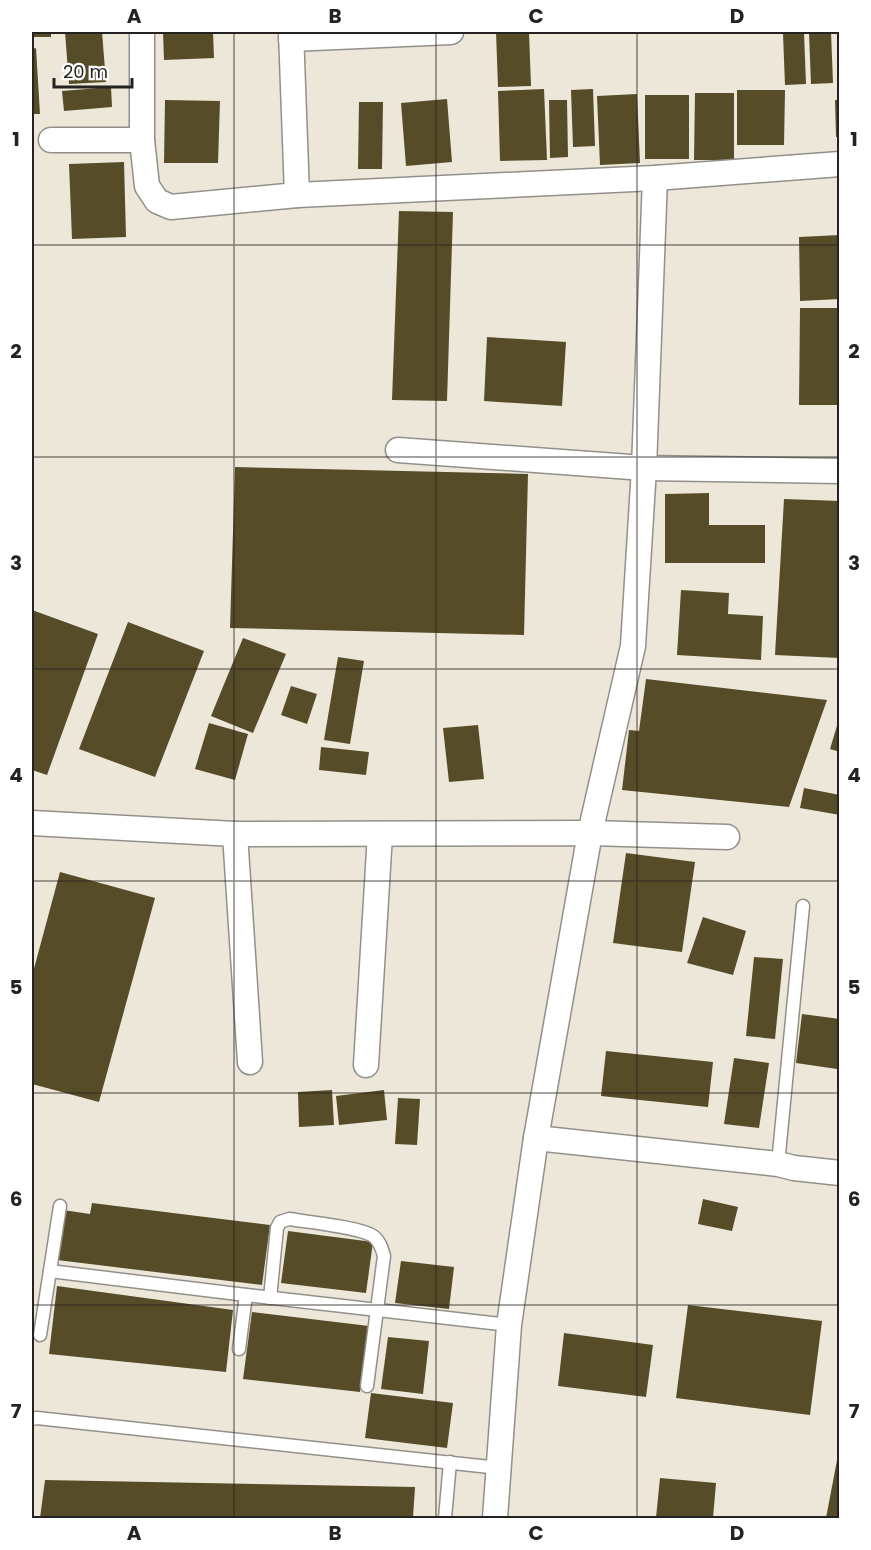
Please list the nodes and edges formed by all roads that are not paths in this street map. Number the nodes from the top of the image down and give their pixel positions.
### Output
1 (142, 32) edge
2 (435, 32) edge
3 (452, 32) edge
4 (291, 35) edge
5 (51, 140) dead end
6 (142, 140) junction
7 (840, 164) edge
8 (655, 178) junction
9 (297, 195) junction
10 (398, 450) dead end
11 (644, 468) junction
12 (840, 471) edge
13 (32, 823) edge
14 (235, 834) junction
15 (380, 834) junction
16 (590, 834) junction
17 (728, 837) dead end
18 (803, 906) dead end
19 (250, 1062) dead end
20 (366, 1065) dead end
21 (536, 1138) junction
22 (778, 1164) junction
23 (840, 1173) edge
24 (60, 1206) dead end
25 (50, 1271) junction
26 (246, 1295) junction
27 (270, 1298) junction
28 (377, 1310) junction
29 (509, 1325) junction
30 (40, 1335) dead end
31 (239, 1349) dead end
32 (367, 1386) dead end
33 (32, 1419) edge
34 (450, 1462) junction
35 (499, 1468) junction
36 (445, 1518) edge
37 (495, 1518) edge

1 - 6 street
2 - 3 street
2 - 4 street
4 - 9 street
5 - 6 street
6 - 9 street
7 - 8 street
8 - 9 street
8 - 11 street
10 - 11 street
11 - 12 street
11 - 16 street
13 - 14 street
14 - 15 street
14 - 19 street
15 - 16 street
15 - 20 street
16 - 17 street
16 - 21 street
18 - 22 lane
21 - 22 street
21 - 29 street
22 - 23 street
24 - 25 lane
25 - 26 lane
25 - 30 lane
26 - 27 lane
26 - 31 lane
27 - 28 lane
27 - 28 lane
28 - 29 lane
28 - 32 lane
29 - 35 street
33 - 34 lane
34 - 35 lane
34 - 36 lane
35 - 37 street

